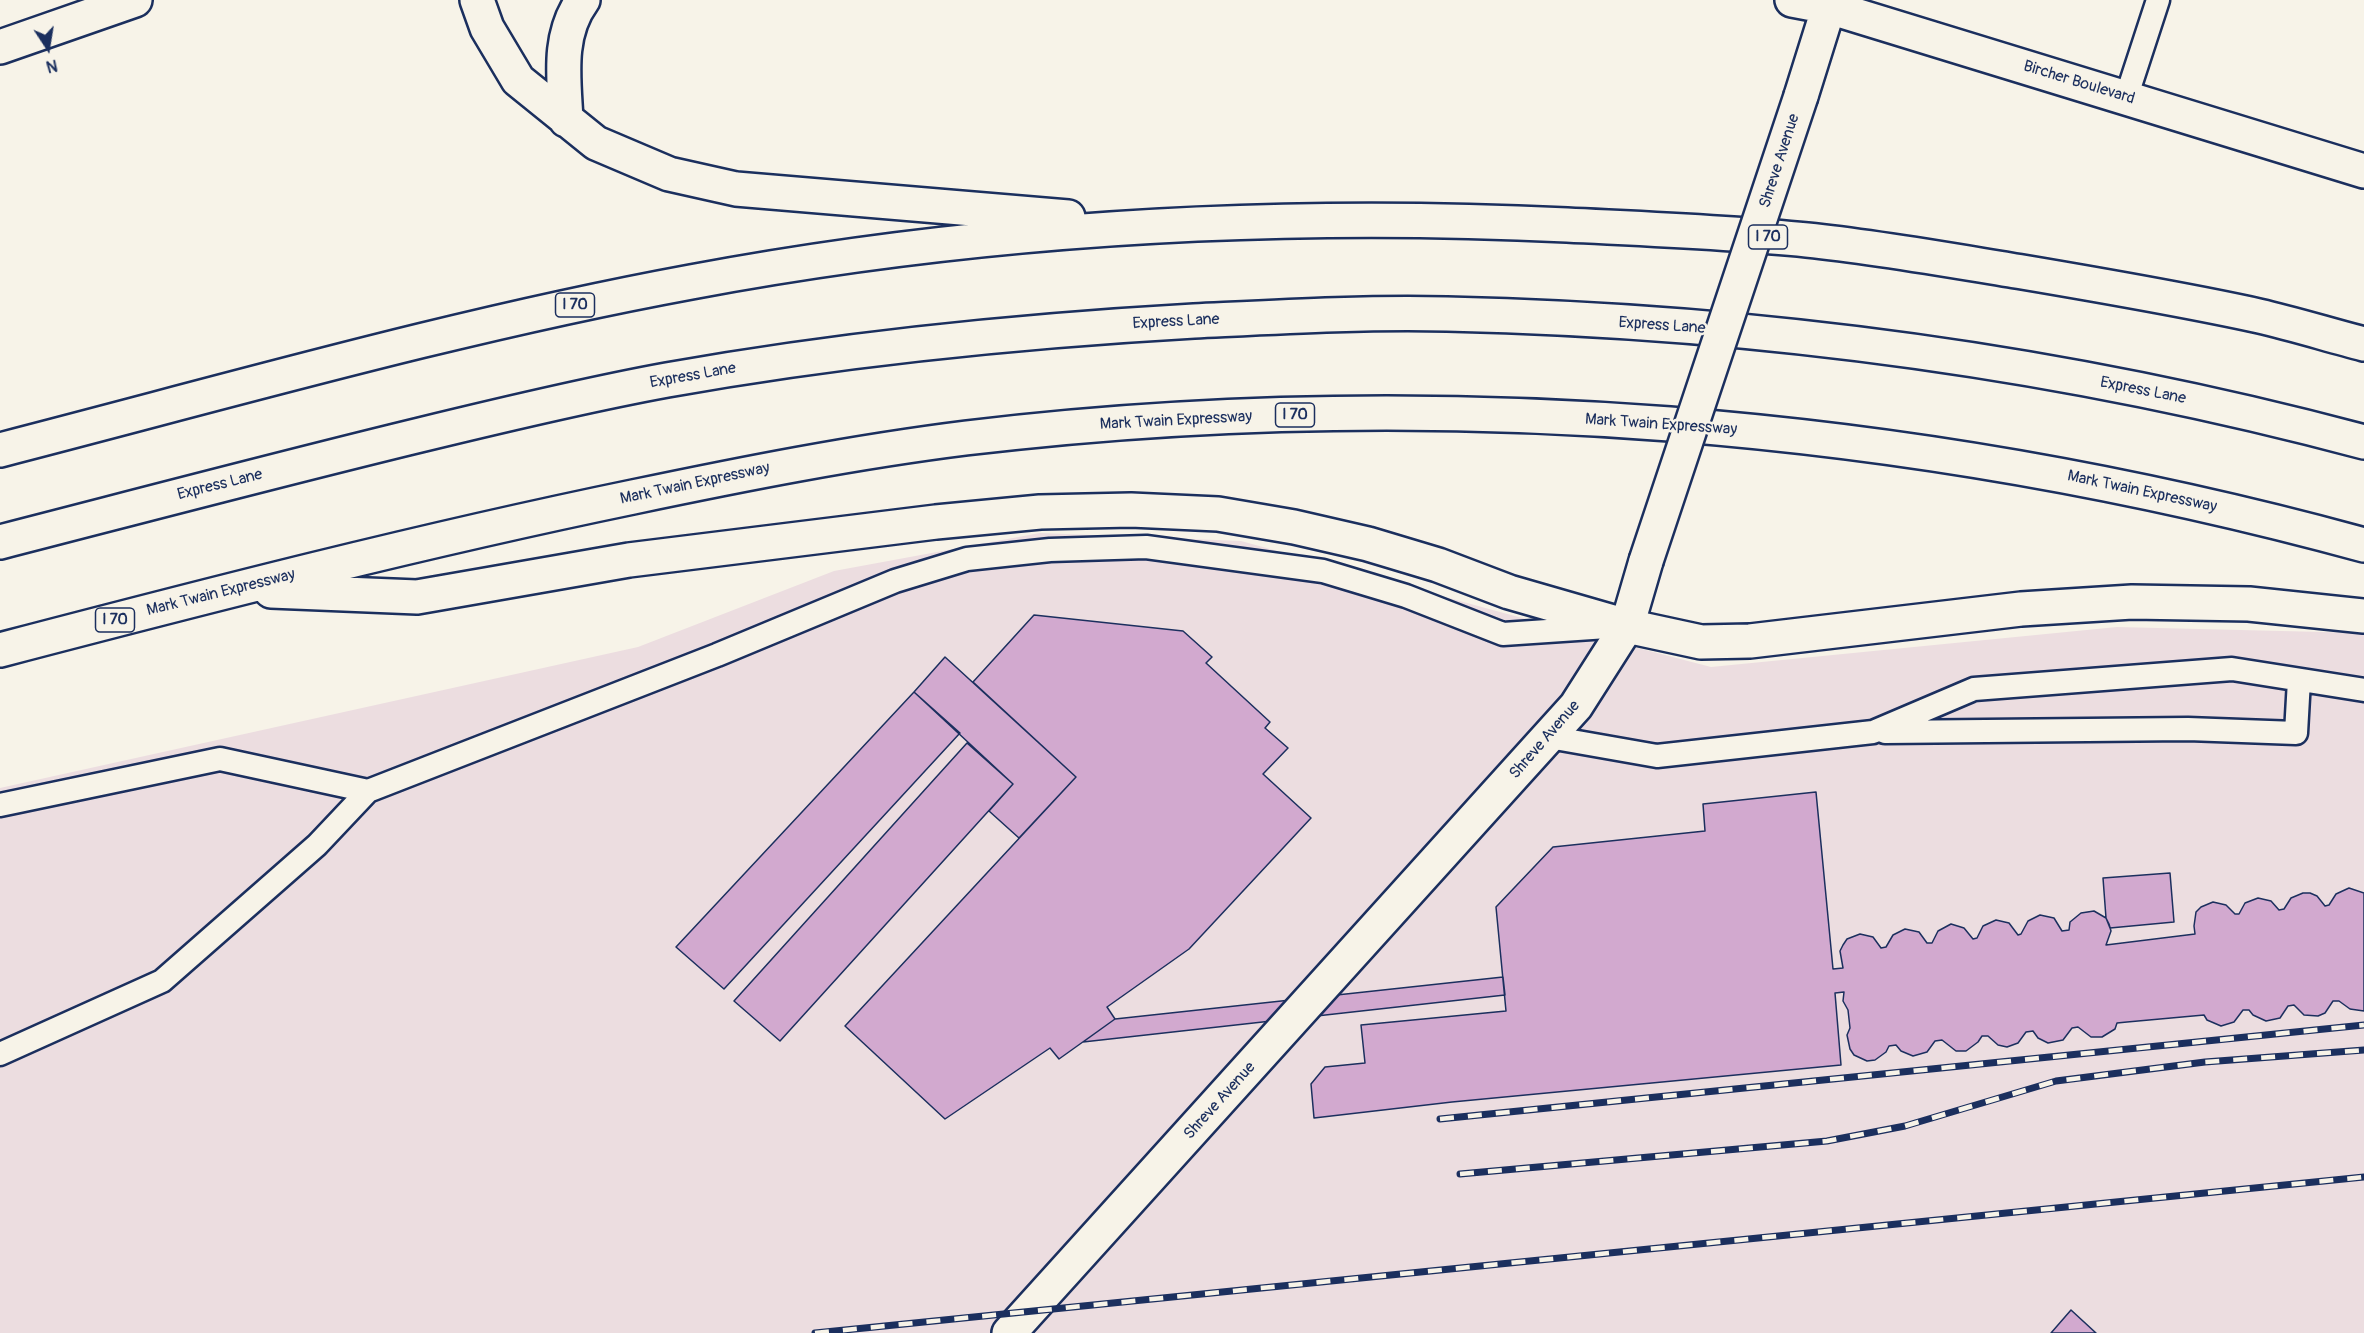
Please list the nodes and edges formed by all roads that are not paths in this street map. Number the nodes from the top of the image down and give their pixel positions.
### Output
1 (135, 0) edge
2 (477, 0) edge
3 (583, 0) edge
4 (1792, 0) edge
5 (2158, 0) edge
6 (1830, 3) edge
7 (0, 47) edge
8 (2126, 98) junction
9 (566, 120) junction
10 (2364, 171) edge
11 (1162, 225) junction
12 (2364, 344) edge
13 (2364, 442) edge
14 (0, 450) edge
15 (0, 542) edge
16 (2364, 545) edge
17 (231, 590) junction
18 (2364, 616) edge
19 (1627, 626) junction
20 (0, 650) edge
21 (2299, 680) junction
22 (2364, 690) edge
23 (1873, 732) junction
24 (1549, 737) junction
25 (368, 791) junction
26 (0, 805) edge
27 (0, 1054) edge
28 (1009, 1333) edge

1 - 7 main road
2 - 9 main road
3 - 9 main road
4 - 6 main road, Bircher Boulevard
5 - 8 lane
6 - 8 main road, Bircher Boulevard
6 - 19 main road, Shreve Avenue, bridge
8 - 10 main road, Bircher Boulevard
9 - 11 main road
11 - 12 main road, I 70
11 - 14 main road, I 70
13 - 15 main road, Express Lane
16 - 17 main road, Mark Twain Expressway / I 70
17 - 19 main road
17 - 20 main road, Mark Twain Expressway / I 70
18 - 19 main road
19 - 24 main road, Shreve Avenue
19 - 25 lane
21 - 22 lane
21 - 23 lane
21 - 23 lane
23 - 24 lane
24 - 28 main road, Shreve Avenue
25 - 26 lane
25 - 27 lane

